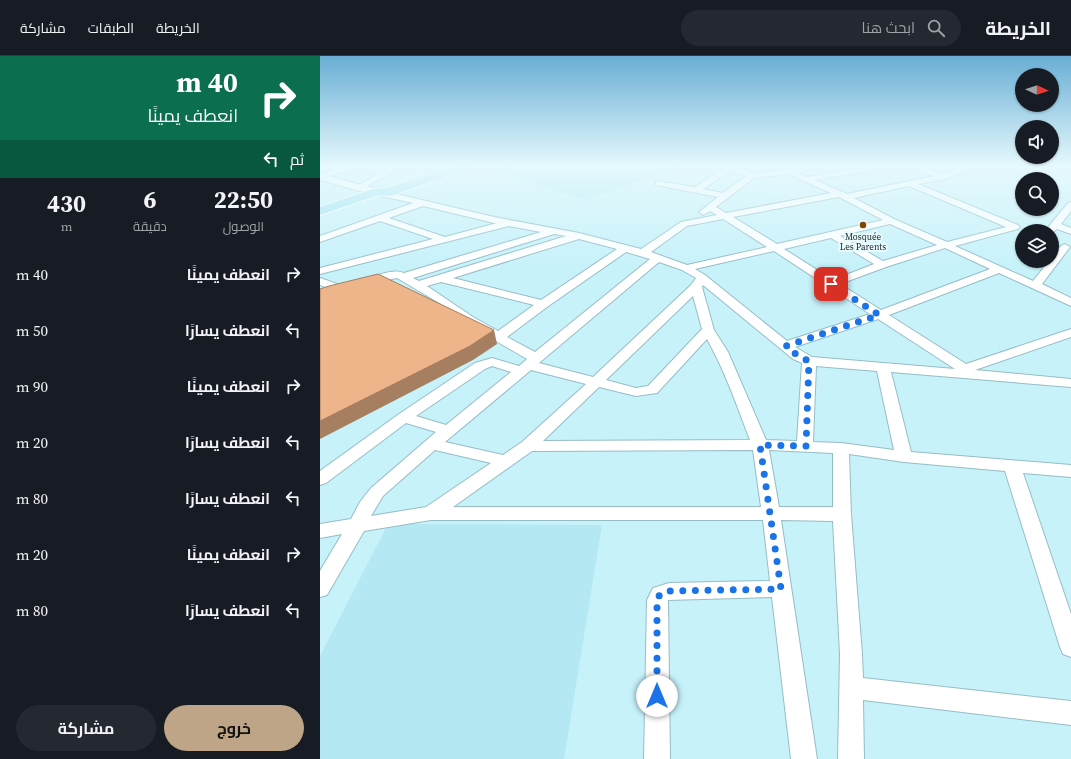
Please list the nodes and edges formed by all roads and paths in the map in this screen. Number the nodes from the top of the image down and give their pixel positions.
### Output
1 (360, 199) edge
2 (363, 199) edge
3 (404, 199) edge
4 (722, 199) edge
5 (827, 199) edge
6 (848, 199) edge
7 (946, 199) edge
8 (422, 203) junction
9 (1071, 205) edge
10 (710, 207) junction
11 (320, 210) edge
12 (320, 214) edge
13 (724, 217) junction
14 (380, 218) junction
15 (891, 221) junction
16 (511, 222) junction
17 (684, 224) junction
18 (1055, 224) edge
19 (1015, 227) edge
20 (1059, 229) edge
21 (555, 230) junction
22 (1015, 230) edge
23 (1071, 231) edge
24 (579, 236) junction
25 (832, 236) junction
26 (320, 240) edge
27 (445, 240) junction
28 (946, 245) junction
29 (1065, 247) edge
30 (625, 248) junction
31 (776, 248) junction
32 (651, 256) junction
33 (882, 265) junction
34 (686, 268) junction
35 (999, 269) junction
36 (320, 271) edge
37 (404, 277) junction
38 (440, 278) junction
39 (320, 280) edge
40 (699, 282) junction
41 (831, 284) junction
42 (418, 285) junction
43 (1035, 286) junction
44 (1071, 302) edge
45 (543, 304) junction
46 (879, 315) junction
47 (708, 330) junction
48 (1071, 333) edge
49 (499, 337) junction
50 (786, 346) junction
51 (809, 361) junction
52 (529, 365) junction
53 (883, 368) junction
54 (970, 372) junction
55 (596, 382) junction
56 (1071, 383) edge
57 (404, 417) junction
58 (449, 431) junction
59 (432, 444) junction
60 (760, 445) junction
61 (528, 446) junction
62 (806, 446) junction
63 (841, 448) junction
64 (904, 456) junction
65 (506, 461) junction
66 (1012, 465) junction
67 (1071, 471) edge
68 (320, 479) edge
69 (431, 513) junction
70 (771, 513) junction
71 (842, 514) junction
72 (358, 524) junction
73 (320, 531) edge
74 (320, 589) edge
75 (781, 589) junction
76 (1071, 647) edge
77 (851, 688) junction
78 (1071, 713) edge
79 (657, 759) edge
80 (804, 759) edge
81 (851, 759) edge

1 - 11 main road
2 - 12 main road
3 - 8 street
4 - 10 street
5 - 13 street
6 - 15 street
7 - 19 street
8 - 14 street
8 - 16 street
9 - 18 street
10 - 13 street
10 - 17 street
13 - 17 street
13 - 31 street
14 - 26 street
14 - 27 street
15 - 25 street
15 - 28 street
16 - 21 street
16 - 27 street
17 - 32 street
20 - 23 street
21 - 24 street
21 - 37 street
22 - 28 street
24 - 30 street
24 - 38 street
25 - 31 street
25 - 33 street
27 - 36 street
28 - 33 street
28 - 35 street
29 - 43 street
30 - 32 street
30 - 45 street
31 - 34 street
31 - 41 street
32 - 34 street
32 - 52 street
33 - 41 street
34 - 40 street
35 - 43 street
35 - 46 street
37 - 39 street
37 - 42 street
38 - 42 street
38 - 45 street
40 - 47 street
40 - 50 street
40 - 55 street
41 - 46 street
42 - 49 street
43 - 44 street
45 - 49 street
46 - 50 street
46 - 54 street
47 - 55 street
47 - 60 street
48 - 54 street
49 - 52 street
50 - 51 street
51 - 53 street
51 - 62 street
52 - 55 street
52 - 57 street
52 - 58 street
53 - 54 street
53 - 64 street
54 - 56 street
55 - 61 street
57 - 58 street
57 - 68 street
58 - 59 street
59 - 65 street
59 - 72 street
60 - 61 street
60 - 62 street
60 - 70 street
61 - 65 street
62 - 63 street
63 - 64 street
63 - 71 street
64 - 66 street
65 - 69 street
66 - 67 street
66 - 76 street
69 - 70 street
69 - 72 street
70 - 71 street
70 - 75 street
71 - 77 street
72 - 73 street
72 - 74 street
75 - 79 street
75 - 80 street
77 - 78 street
77 - 81 street

